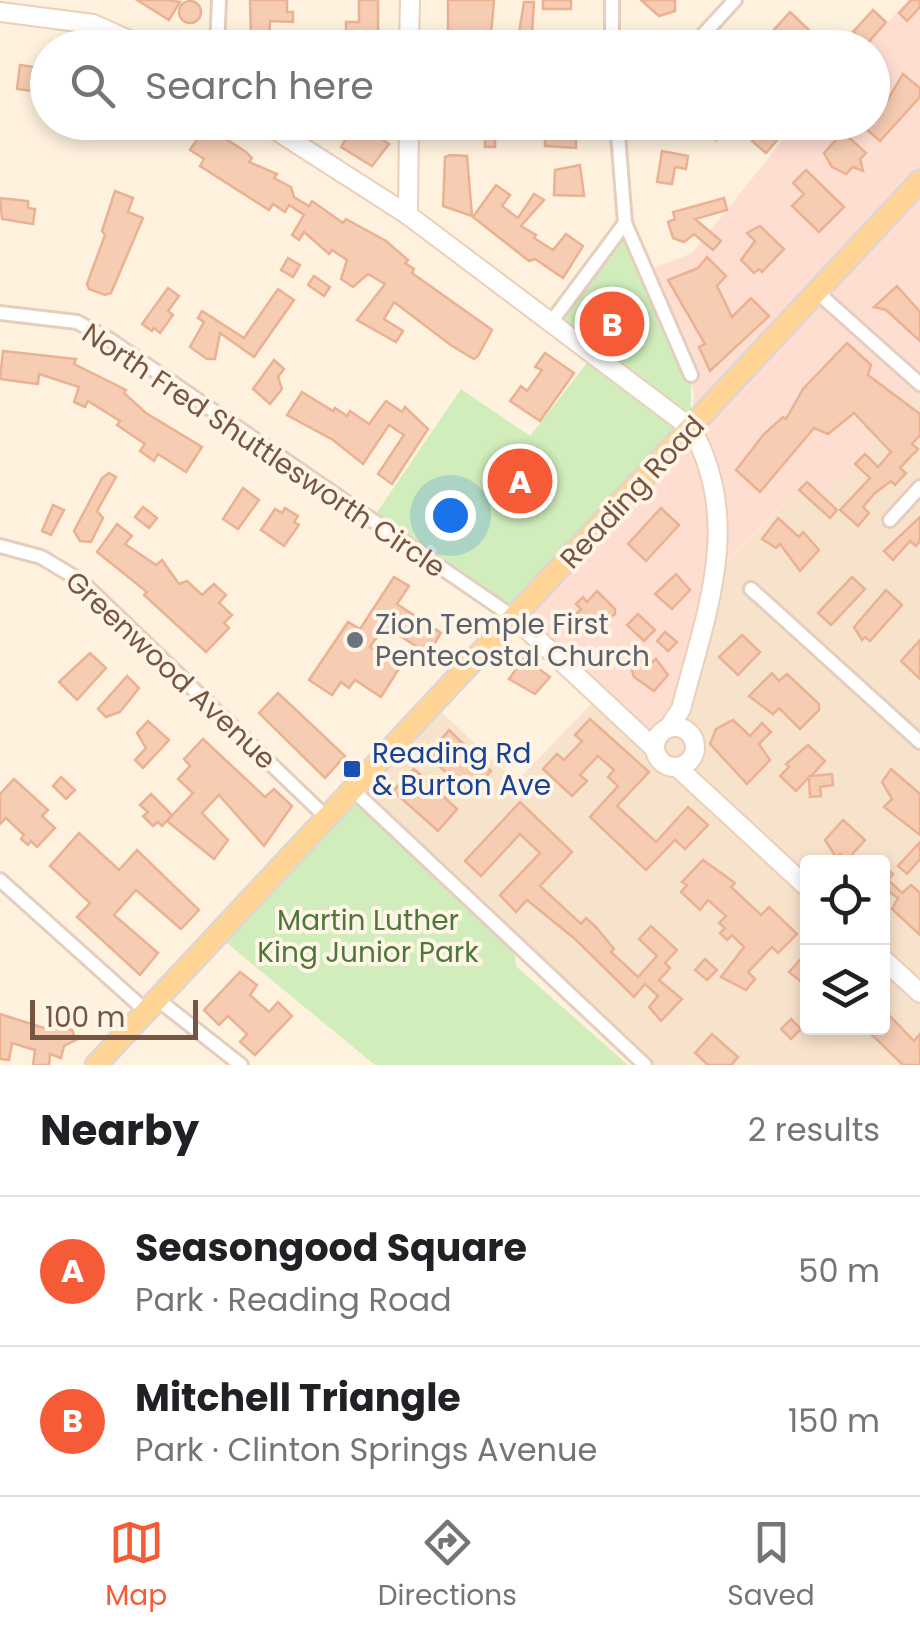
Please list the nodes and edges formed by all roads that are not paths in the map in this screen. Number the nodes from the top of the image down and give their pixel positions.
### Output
1 (220, 0) edge
2 (410, 0) edge
3 (612, 0) edge
4 (735, 0) edge
5 (11, 8) edge
6 (106, 30) edge
7 (218, 30) edge
8 (409, 30) edge
9 (612, 30) edge
10 (708, 30) edge
11 (291, 140) edge
12 (408, 140) edge
13 (621, 140) edge
14 (920, 181) edge
15 (408, 215) junction
16 (624, 223) junction
17 (818, 293) junction
18 (0, 313) edge
19 (552, 321) junction
20 (691, 375) dead end
21 (920, 384) edge
22 (691, 428) junction
23 (920, 487) edge
24 (890, 520) dead end
25 (0, 546) edge
26 (751, 589) dead end
27 (516, 619) junction
28 (668, 734) junction
29 (920, 742) edge
30 (684, 763) junction
31 (353, 790) junction
32 (327, 818) junction
33 (0, 880) edge
34 (800, 881) edge
35 (890, 966) edge
36 (920, 994) edge
37 (152, 1005) junction
38 (96, 1065) edge
39 (240, 1065) edge
40 (646, 1065) edge

1 - 7 street
2 - 8 street
3 - 9 street
4 - 10 street
5 - 6 street
11 - 15 street
12 - 15 street
13 - 16 street
14 - 17 main road, Reading Road
15 - 19 street
16 - 19 street
16 - 20 street
17 - 21 street
17 - 22 main road, Reading Road
18 - 27 street, North Fred Shuttlesworth Circle
19 - 22 street
22 - 27 main road, Reading Road
22 - 28 street
23 - 24 street
25 - 32 street, Greenwood Avenue
26 - 29 street
27 - 28 street
27 - 31 main road, Reading Road
28 - 30 street
28 - 30 street
30 - 34 street
31 - 32 main road, Reading Road
31 - 40 street
32 - 37 main road, Reading Road
33 - 37 street
35 - 36 street
37 - 38 main road, Reading Road
37 - 39 street

